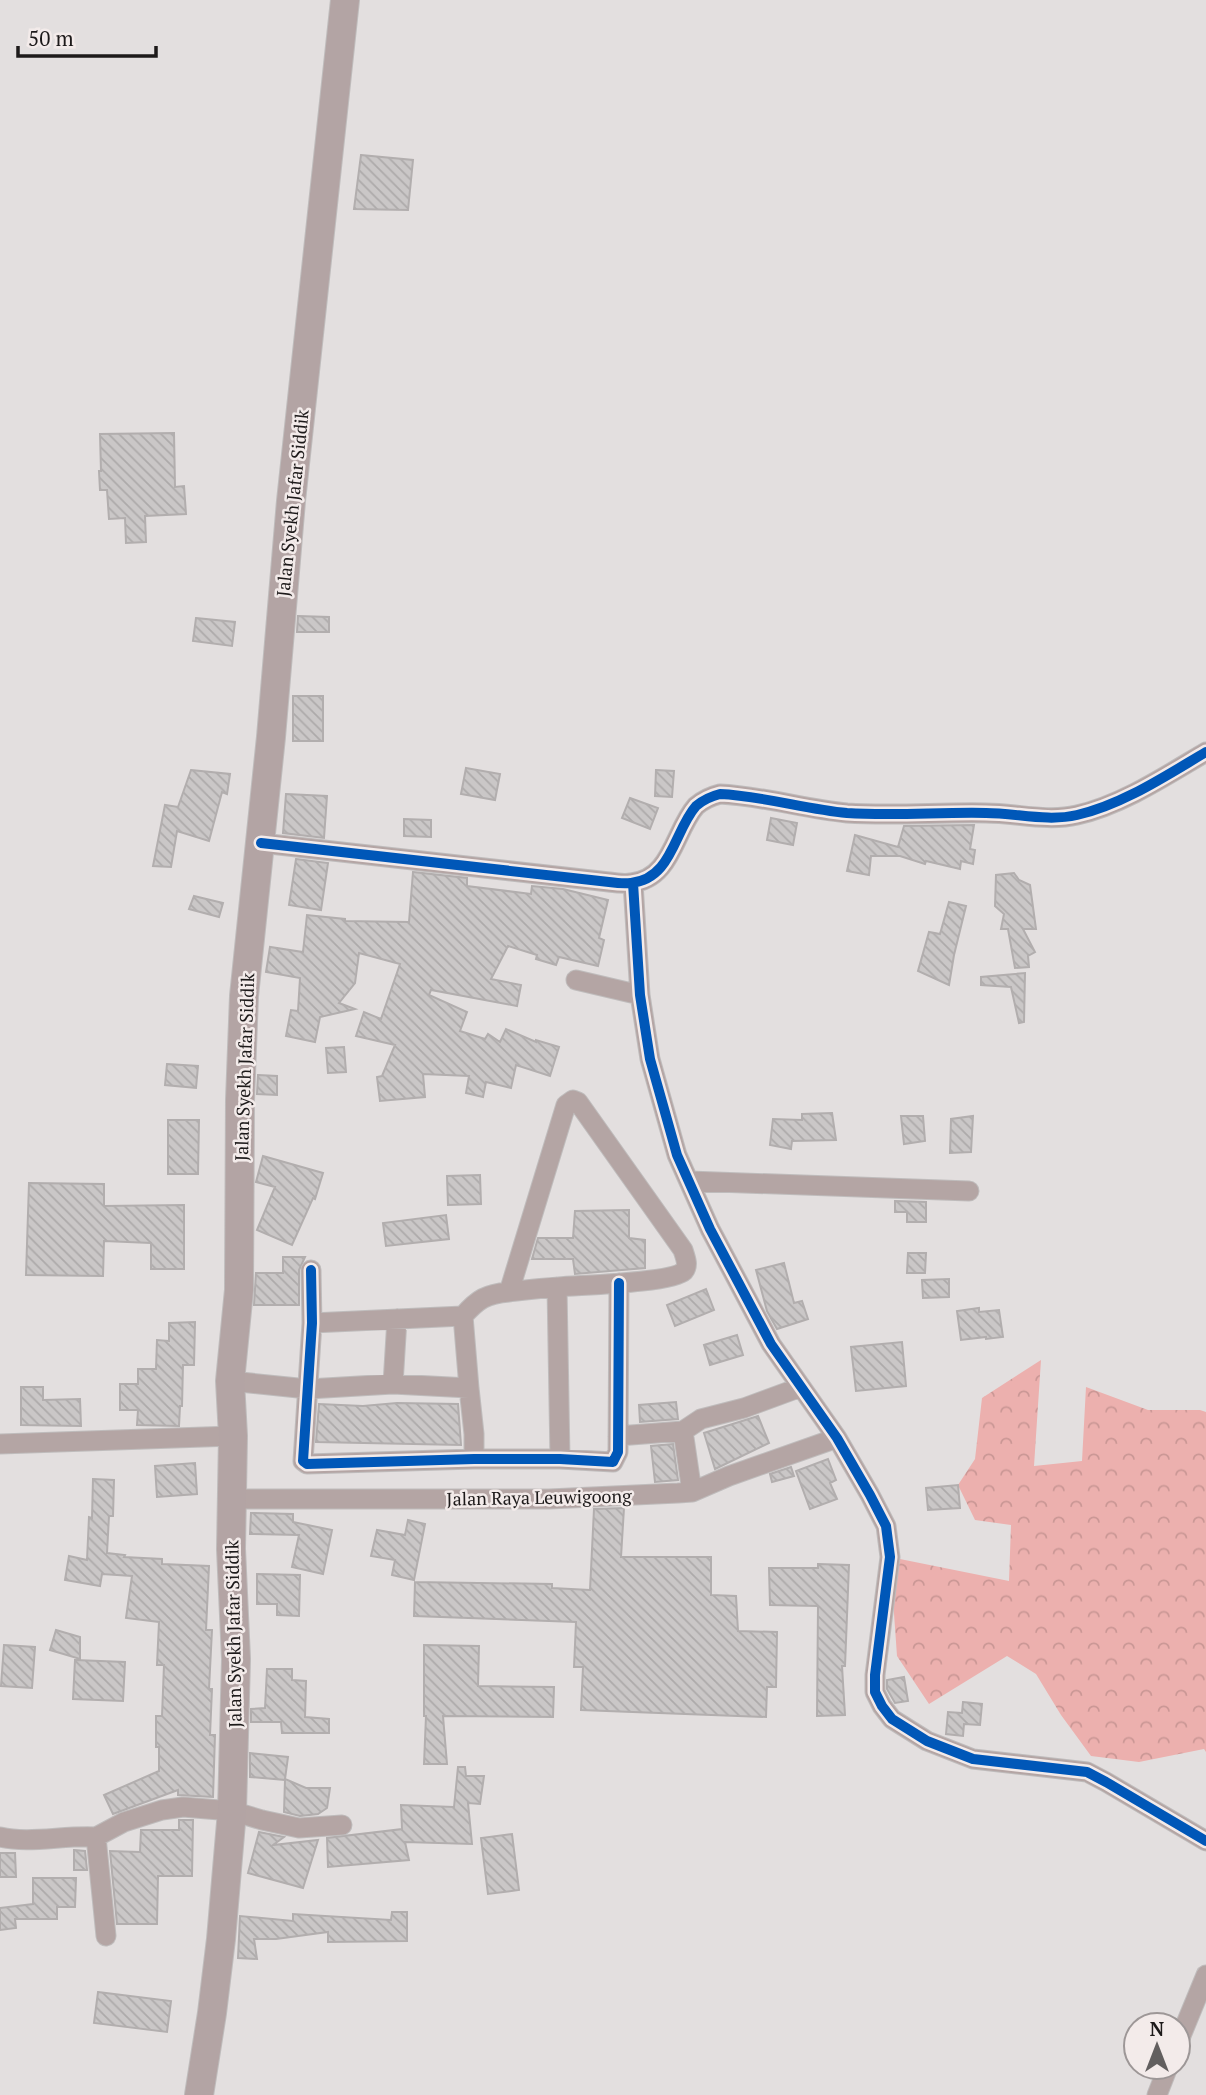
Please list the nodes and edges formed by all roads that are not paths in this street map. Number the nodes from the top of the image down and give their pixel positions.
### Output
1 (345, 0) edge
2 (1206, 752) edge
3 (261, 843) junction
4 (633, 883) junction
5 (576, 980) dead end
6 (640, 995) junction
7 (689, 1181) junction
8 (969, 1191) dead end
9 (311, 1270) dead end
10 (619, 1283) junction
11 (557, 1287) junction
12 (509, 1292) junction
13 (463, 1317) junction
14 (397, 1319) junction
15 (312, 1323) junction
16 (230, 1381) junction
17 (393, 1384) junction
18 (801, 1387) junction
19 (469, 1388) junction
20 (307, 1389) junction
21 (682, 1431) junction
22 (233, 1436) junction
23 (618, 1436) junction
24 (837, 1438) junction
25 (0, 1444) edge
26 (474, 1459) junction
27 (560, 1459) junction
28 (692, 1492) junction
29 (232, 1499) junction
30 (232, 1811) junction
31 (342, 1825) dead end
32 (0, 1837) edge
33 (96, 1837) junction
34 (1206, 1840) edge
35 (106, 1937) dead end
36 (1206, 1975) edge
37 (1191, 2011) edge
38 (199, 2095) edge

1 - 3 main road, Jalan Syekh Jafar Siddik
2 - 4 street
3 - 4 street
3 - 16 main road, Jalan Syekh Jafar Siddik
4 - 6 street
5 - 6 street
6 - 7 street
7 - 8 street
7 - 18 street
9 - 15 street
10 - 11 street
10 - 12 street
10 - 23 street
11 - 12 street
11 - 27 street
12 - 13 street
13 - 14 street
13 - 19 street
14 - 15 street
14 - 17 street
15 - 20 street
16 - 20 street
16 - 22 main road, Jalan Syekh Jafar Siddik
17 - 19 street
17 - 20 street
18 - 21 street
18 - 24 street
19 - 26 street
20 - 26 street
21 - 23 street
21 - 28 street
22 - 25 street
22 - 29 main road, Jalan Syekh Jafar Siddik
23 - 27 street
24 - 28 street, Jalan Raya Leuwigoong
24 - 34 street
26 - 27 street
28 - 29 street, Jalan Raya Leuwigoong
29 - 30 main road, Jalan Syekh Jafar Siddik
30 - 31 street
30 - 33 street
30 - 38 main road, Jalan Syekh Jafar Siddik
32 - 33 street
33 - 35 street
36 - 37 street

